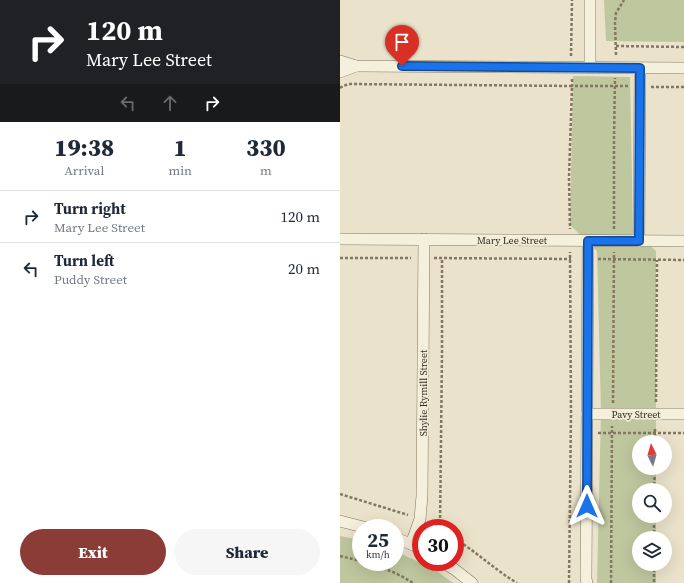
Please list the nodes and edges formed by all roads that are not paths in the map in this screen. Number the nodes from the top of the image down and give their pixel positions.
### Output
1 (590, 0) edge
2 (340, 61) edge
3 (356, 66) junction
4 (590, 68) junction
5 (640, 68) junction
6 (684, 68) edge
7 (340, 72) edge
8 (340, 239) edge
9 (424, 240) junction
10 (588, 241) junction
11 (639, 241) junction
12 (684, 241) edge
13 (587, 414) junction
14 (684, 414) edge
15 (340, 521) edge
16 (352, 524) edge
17 (404, 541) edge
18 (411, 544) joint
19 (455, 571) edge
20 (586, 582) edge
21 (472, 583) edge

1 - 4 street
2 - 3 street
3 - 4 street
3 - 7 street
4 - 5 street
5 - 6 street
5 - 11 street
8 - 9 street, Mary Lee Street
9 - 10 street, Mary Lee Street
9 - 18 street, Shylie Rymill Street
10 - 11 street, Mary Lee Street
10 - 13 street
11 - 12 street, Mary Lee Street
13 - 14 street, Pavy Street
13 - 20 street
15 - 16 street
17 - 18 street
19 - 21 street

